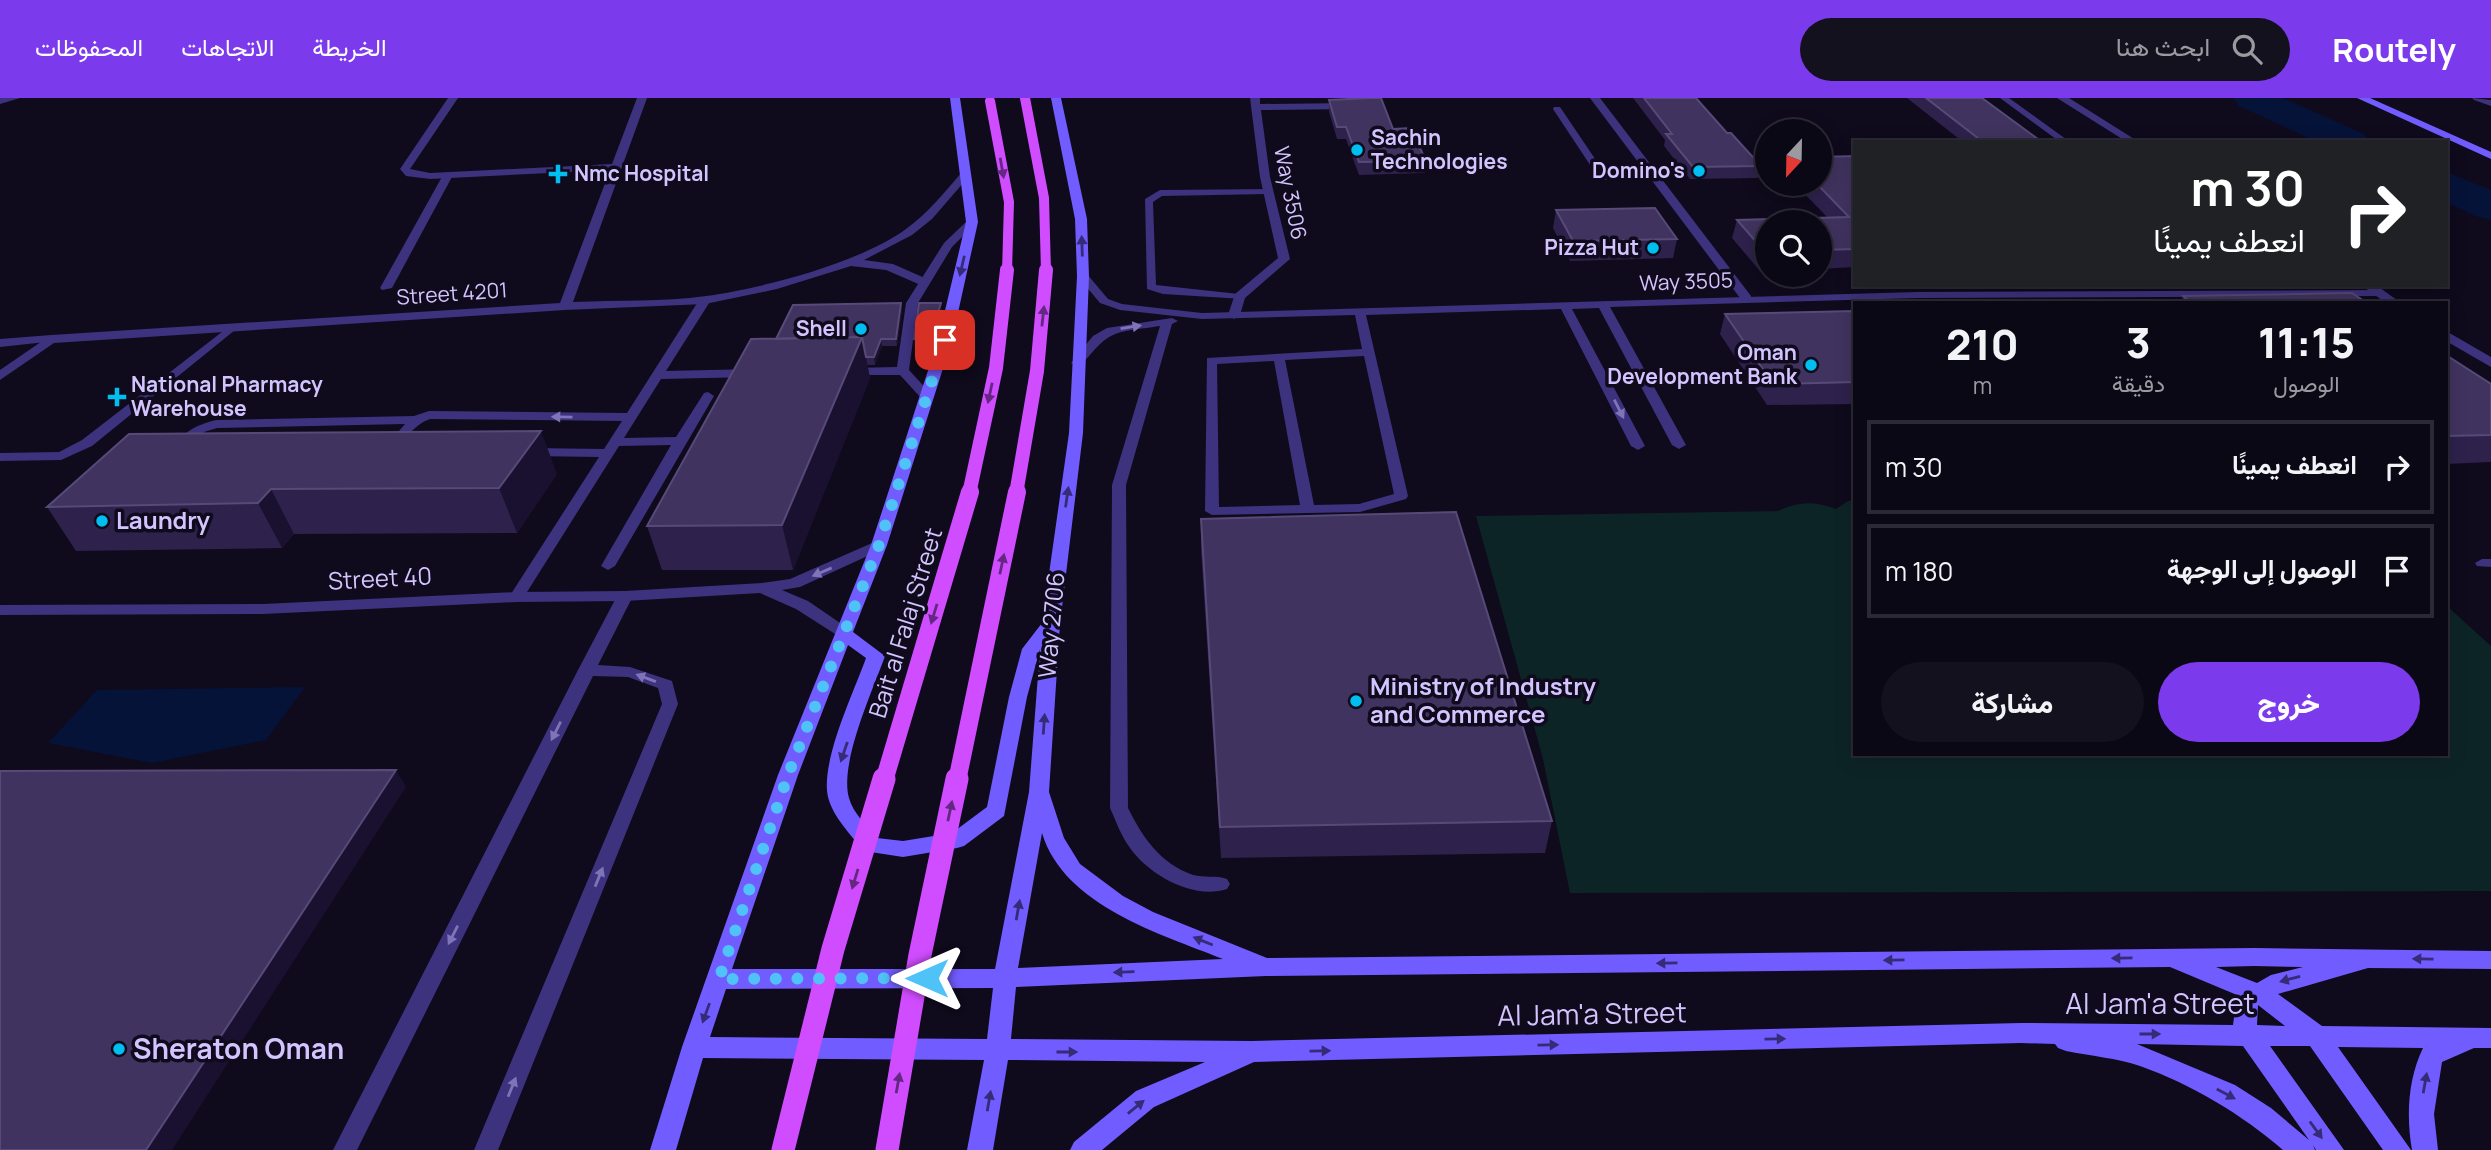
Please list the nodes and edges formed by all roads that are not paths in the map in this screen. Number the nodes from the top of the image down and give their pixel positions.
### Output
1 (15, 98) edge
2 (453, 98) edge
3 (642, 98) edge
4 (956, 98) edge
5 (1025, 98) edge
6 (1056, 98) edge
7 (1595, 98) edge
8 (2004, 98) edge
9 (2062, 98) edge
10 (2362, 98) edge
11 (2477, 98) edge
12 (0, 101) edge
13 (990, 101) dead end
14 (1255, 103) edge
15 (2491, 103) edge
16 (1356, 106) edge
17 (1557, 109) dead end
18 (2063, 140) edge
19 (2131, 140) edge
20 (2491, 156) edge
21 (614, 167) junction
22 (966, 174) junction
23 (448, 175) junction
24 (1603, 178) dead end
25 (1269, 191) junction
26 (972, 222) junction
27 (850, 262) junction
28 (1083, 276) junction
29 (923, 282) junction
30 (2370, 287) edge
31 (386, 288) dead end
32 (2380, 293) junction
33 (1239, 297) junction
34 (1834, 298) junction
35 (1747, 299) junction
36 (1891, 299) edge
37 (1920, 299) edge
38 (705, 300) junction
39 (2392, 301) edge
40 (1603, 304) junction
41 (1565, 305) junction
42 (565, 306) junction
43 (1360, 311) junction
44 (1848, 314) edge
45 (1234, 315) junction
46 (1202, 316) junction
47 (1167, 322) junction
48 (231, 328) junction
49 (2448, 336) edge
50 (51, 340) junction
51 (0, 343) edge
52 (1369, 352) junction
53 (1279, 358) junction
54 (1077, 363) junction
55 (2491, 363) edge
56 (903, 371) junction
57 (835, 372) edge
58 (766, 373) edge
59 (657, 375) junction
60 (0, 376) edge
61 (708, 396) dead end
62 (926, 396) junction
63 (630, 417) junction
64 (415, 420) junction
65 (680, 441) junction
66 (1679, 445) dead end
67 (1638, 446) dead end
68 (199, 448) edge
69 (611, 448) junction
70 (416, 451) edge
71 (512, 452) edge
72 (0, 457) edge
73 (1308, 509) junction
74 (879, 545) junction
75 (608, 566) dead end
76 (762, 588) junction
77 (625, 596) junction
78 (517, 597) junction
79 (0, 610) edge
80 (1051, 624) junction
81 (843, 633) junction
82 (586, 670) junction
83 (1039, 792) junction
84 (1220, 884) dead end
85 (2164, 958) junction
86 (2372, 959) junction
87 (2491, 960) edge
88 (1266, 967) junction
89 (1005, 978) junction
90 (719, 979) junction
91 (2256, 993) junction
92 (2021, 1033) junction
93 (2248, 1034) junction
94 (2316, 1035) junction
95 (2482, 1038) edge
96 (694, 1047) junction
97 (998, 1051) junction
98 (1252, 1052) junction
99 (345, 1150) edge
100 (486, 1150) edge
101 (663, 1150) edge
102 (783, 1150) edge
103 (887, 1150) edge
104 (980, 1150) edge
105 (1083, 1150) edge
106 (2302, 1150) edge
107 (2331, 1150) edge
108 (2398, 1150) edge
109 (2425, 1150) edge

1 - 12 street
2 - 23 street
3 - 21 street
4 - 22 street
103 -> 5 main road, bridge
28 -> 6 street, Way 2706
7 - 35 street
8 - 18 lane
9 - 19 street
10 - 20 street
11 - 15 street
13 -> 102 main road, Bait al Falaj Street, bridge
14 - 16 street
14 - 25 street, Way 3506
17 - 24 lane
21 - 23 street
21 - 42 street
22 - 26 street
22 - 27 street, Street 4201
23 - 31 lane
25 - 33 street, Way 3506
25 - 33 lane
26 - 29 lane
26 -> 62 street
27 - 29 street, Street 4201
27 - 38 street, Street 4201
28 - 46 lane, Way 3505
28 - 54 street, Way 2706
29 - 56 lane
30 - 32 street
32 - 37 lane, Way 3505
32 - 39 street
33 - 45 street
34 - 35 lane, Way 3505
34 - 36 lane, Way 3505
34 - 44 lane
35 - 40 lane, Way 3505
36 - 37 lane, Way 3505
38 - 42 street, Street 4201
38 - 59 lane
40 - 41 lane, Way 3505
40 - 66 lane
41 - 43 lane, Way 3505
41 -> 67 lane
42 - 48 street, Street 4201
43 - 45 lane, Way 3505
43 - 52 lane
45 - 46 lane, Way 3505
46 - 47 lane, Way 3505
54 -> 47 lane, Way 3505
47 - 84 lane
48 - 50 street, Street 4201
48 - 72 lane
49 - 55 street
50 - 51 lane
50 - 60 street
52 - 53 lane
52 - 73 lane
53 - 73 lane
53 - 73 lane
80 -> 54 street, Way 2706
56 - 57 lane
56 - 62 lane
58 - 59 lane
59 - 63 lane
61 - 65 lane
62 - 74 street
63 -> 64 lane
63 - 69 lane
64 - 68 lane
64 - 70 lane
65 - 69 lane
65 - 75 lane
69 - 71 lane
69 - 78 lane
74 -> 76 street, Street 40
74 - 81 street
76 - 77 street, Street 40
76 - 81 street, Street 40
77 - 78 street, Street 40
77 - 82 lane
78 - 79 street, Street 40
81 -> 80 street
83 -> 80 street, Way 2706
81 - 90 street
82 -> 99 lane
100 -> 82 lane
88 -> 83 street
89 -> 83 street, Way 2706
85 - 86 street, Al Jam'a Street
85 -> 88 street, Al Jam'a Street
85 - 91 street
87 -> 86 street, Al Jam'a Street
86 -> 91 street
88 -> 89 street, Al Jam'a Street
89 - 90 street, Al Jam'a Street
89 - 97 street, Way 2706
90 -> 96 street
91 - 93 street
91 - 94 street
92 -> 93 street, Al Jam'a Street
98 -> 92 street, Al Jam'a Street
92 -> 106 street
93 - 94 street, Al Jam'a Street
93 -> 107 street
94 - 95 street, Al Jam'a Street
94 - 108 street
109 -> 95 street
96 - 97 street, Al Jam'a Street
96 - 101 street
97 -> 98 street, Al Jam'a Street
104 -> 97 street, Way 2706
105 -> 98 street

